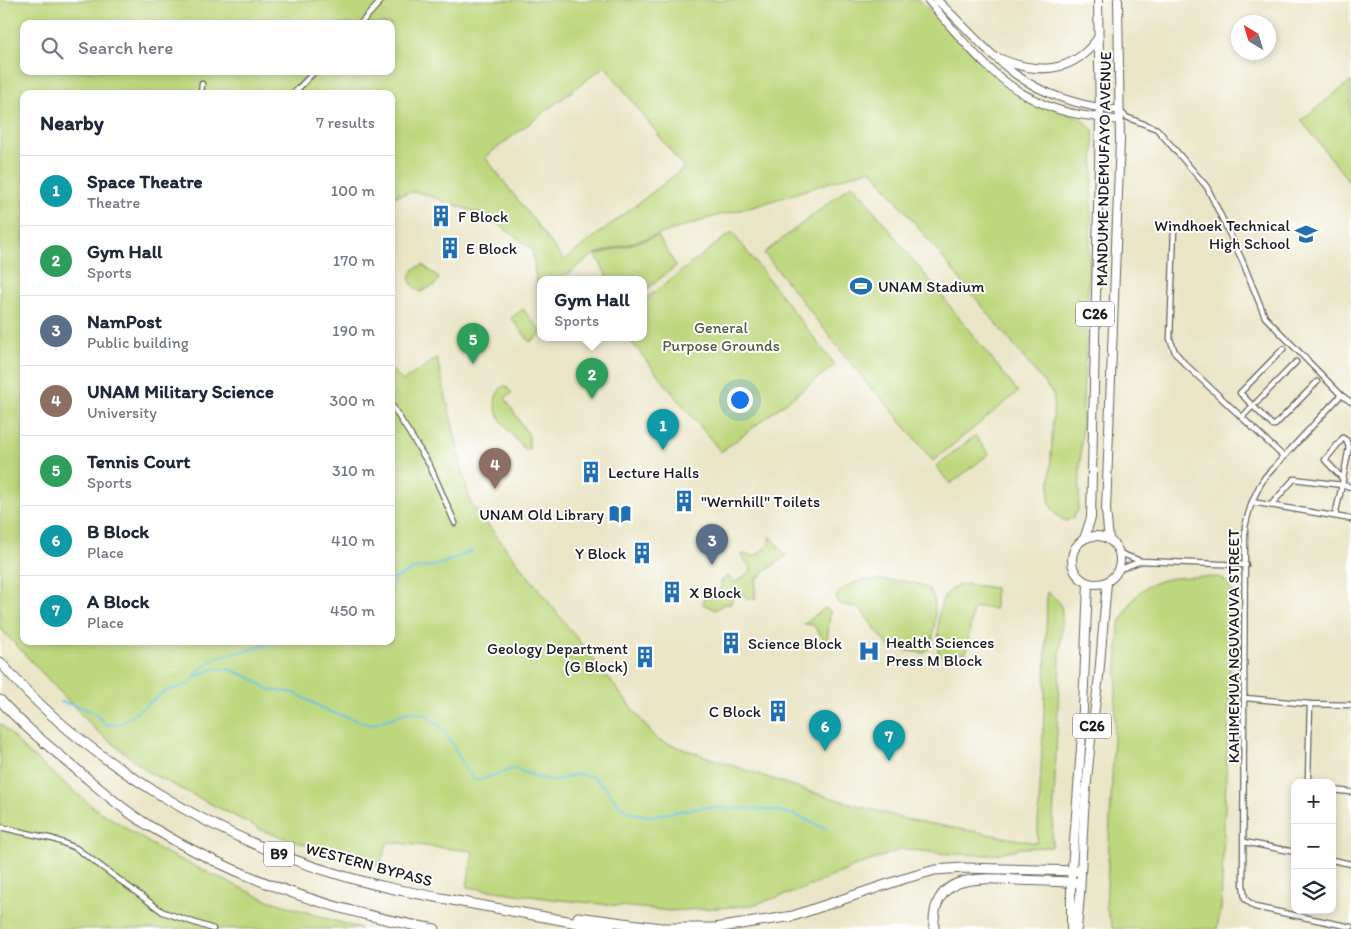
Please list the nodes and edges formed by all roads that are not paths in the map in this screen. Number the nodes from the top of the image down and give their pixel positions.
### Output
1 (382, 0) edge
2 (928, 0) edge
3 (937, 0) edge
4 (1098, 0) edge
5 (1118, 0) edge
6 (364, 20) edge
7 (1098, 37) junction
8 (998, 58) junction
9 (311, 75) edge
10 (202, 84) dead end
11 (201, 90) edge
12 (297, 90) edge
13 (1100, 108) junction
14 (1119, 110) junction
15 (1100, 118) junction
16 (1123, 119) junction
17 (1174, 229) dead end
18 (1283, 349) dead end
19 (1296, 362) dead end
20 (1317, 382) dead end
21 (1341, 394) junction
22 (1351, 402) edge
23 (1253, 406) junction
24 (395, 410) edge
25 (1242, 418) junction
26 (1350, 455) edge
27 (1284, 457) junction
28 (1343, 479) junction
29 (1342, 485) junction
30 (1351, 487) edge
31 (1252, 502) junction
32 (1271, 505) junction
33 (1335, 516) junction
34 (1351, 519) edge
35 (455, 523) dead end
36 (1084, 539) junction
37 (1108, 540) junction
38 (1119, 553) junction
39 (1140, 561) junction
40 (1246, 565) junction
41 (1117, 572) junction
42 (1107, 582) junction
43 (1088, 583) junction
44 (0, 662) edge
45 (1245, 698) junction
46 (0, 700) edge
47 (1310, 704) junction
48 (1351, 706) edge
49 (1309, 779) edge
50 (1336, 790) edge
51 (1351, 792) edge
52 (0, 827) edge
53 (1244, 842) junction
54 (1291, 851) edge
55 (1336, 861) edge
56 (1351, 864) edge
57 (1077, 871) junction
58 (1076, 883) junction
59 (449, 900) junction
60 (1351, 927) edge
61 (213, 929) edge
62 (435, 929) edge
63 (611, 929) edge
64 (934, 929) edge
65 (1071, 929) edge
66 (1077, 929) edge

1 - 6 street
2 - 15 main road
3 - 8 main road
4 - 7 main road, MANDUME NDEMUFAYO AVENUE / C26
5 - 14 main road, MANDUME NDEMUFAYO AVENUE / C26
7 - 8 main road
7 - 13 main road, MANDUME NDEMUFAYO AVENUE / C26
8 - 13 main road
9 - 12 street
10 - 11 street
13 - 14 main road
13 - 15 main road, MANDUME NDEMUFAYO AVENUE / C26
14 - 16 main road, MANDUME NDEMUFAYO AVENUE / C26
15 - 16 main road
15 - 36 main road, MANDUME NDEMUFAYO AVENUE / C26
16 - 21 street
16 - 37 main road, MANDUME NDEMUFAYO AVENUE / C26
17 - 25 street
18 - 23 street
19 - 23 street
20 - 23 street
21 - 22 street
21 - 27 street, KAHIMEMUA NGUVAUVA STREET
23 - 25 street
24 - 35 street
25 - 27 street
26 - 28 street
26 - 28 street
27 - 31 street, KAHIMEMUA NGUVAUVA STREET
28 - 29 street
29 - 30 street
29 - 32 street
29 - 33 street
31 - 32 street
31 - 40 street, KAHIMEMUA NGUVAUVA STREET
32 - 33 street
33 - 34 street
36 - 37 main road
36 - 43 main road, MANDUME NDEMUFAYO AVENUE / C26
37 - 38 main road
38 - 39 street
38 - 41 main road
39 - 40 street
39 - 41 street
40 - 45 street, KAHIMEMUA NGUVAUVA STREET
41 - 42 main road
42 - 43 main road
42 - 57 main road, C26
43 - 57 main road, C26
44 - 59 highway, WESTERN BYPASS / B9
45 - 47 street
45 - 53 street, KAHIMEMUA NGUVAUVA STREET
46 - 62 highway, B9
47 - 48 street
47 - 49 street
50 - 51 street
52 - 61 street
53 - 54 street
53 - 60 street, KAHIMEMUA NGUVAUVA STREET
55 - 56 street
57 - 58 main road, C26
57 - 59 highway
58 - 64 highway
58 - 65 main road, C26
58 - 66 main road, C26
59 - 63 highway, WESTERN BYPASS / B9

